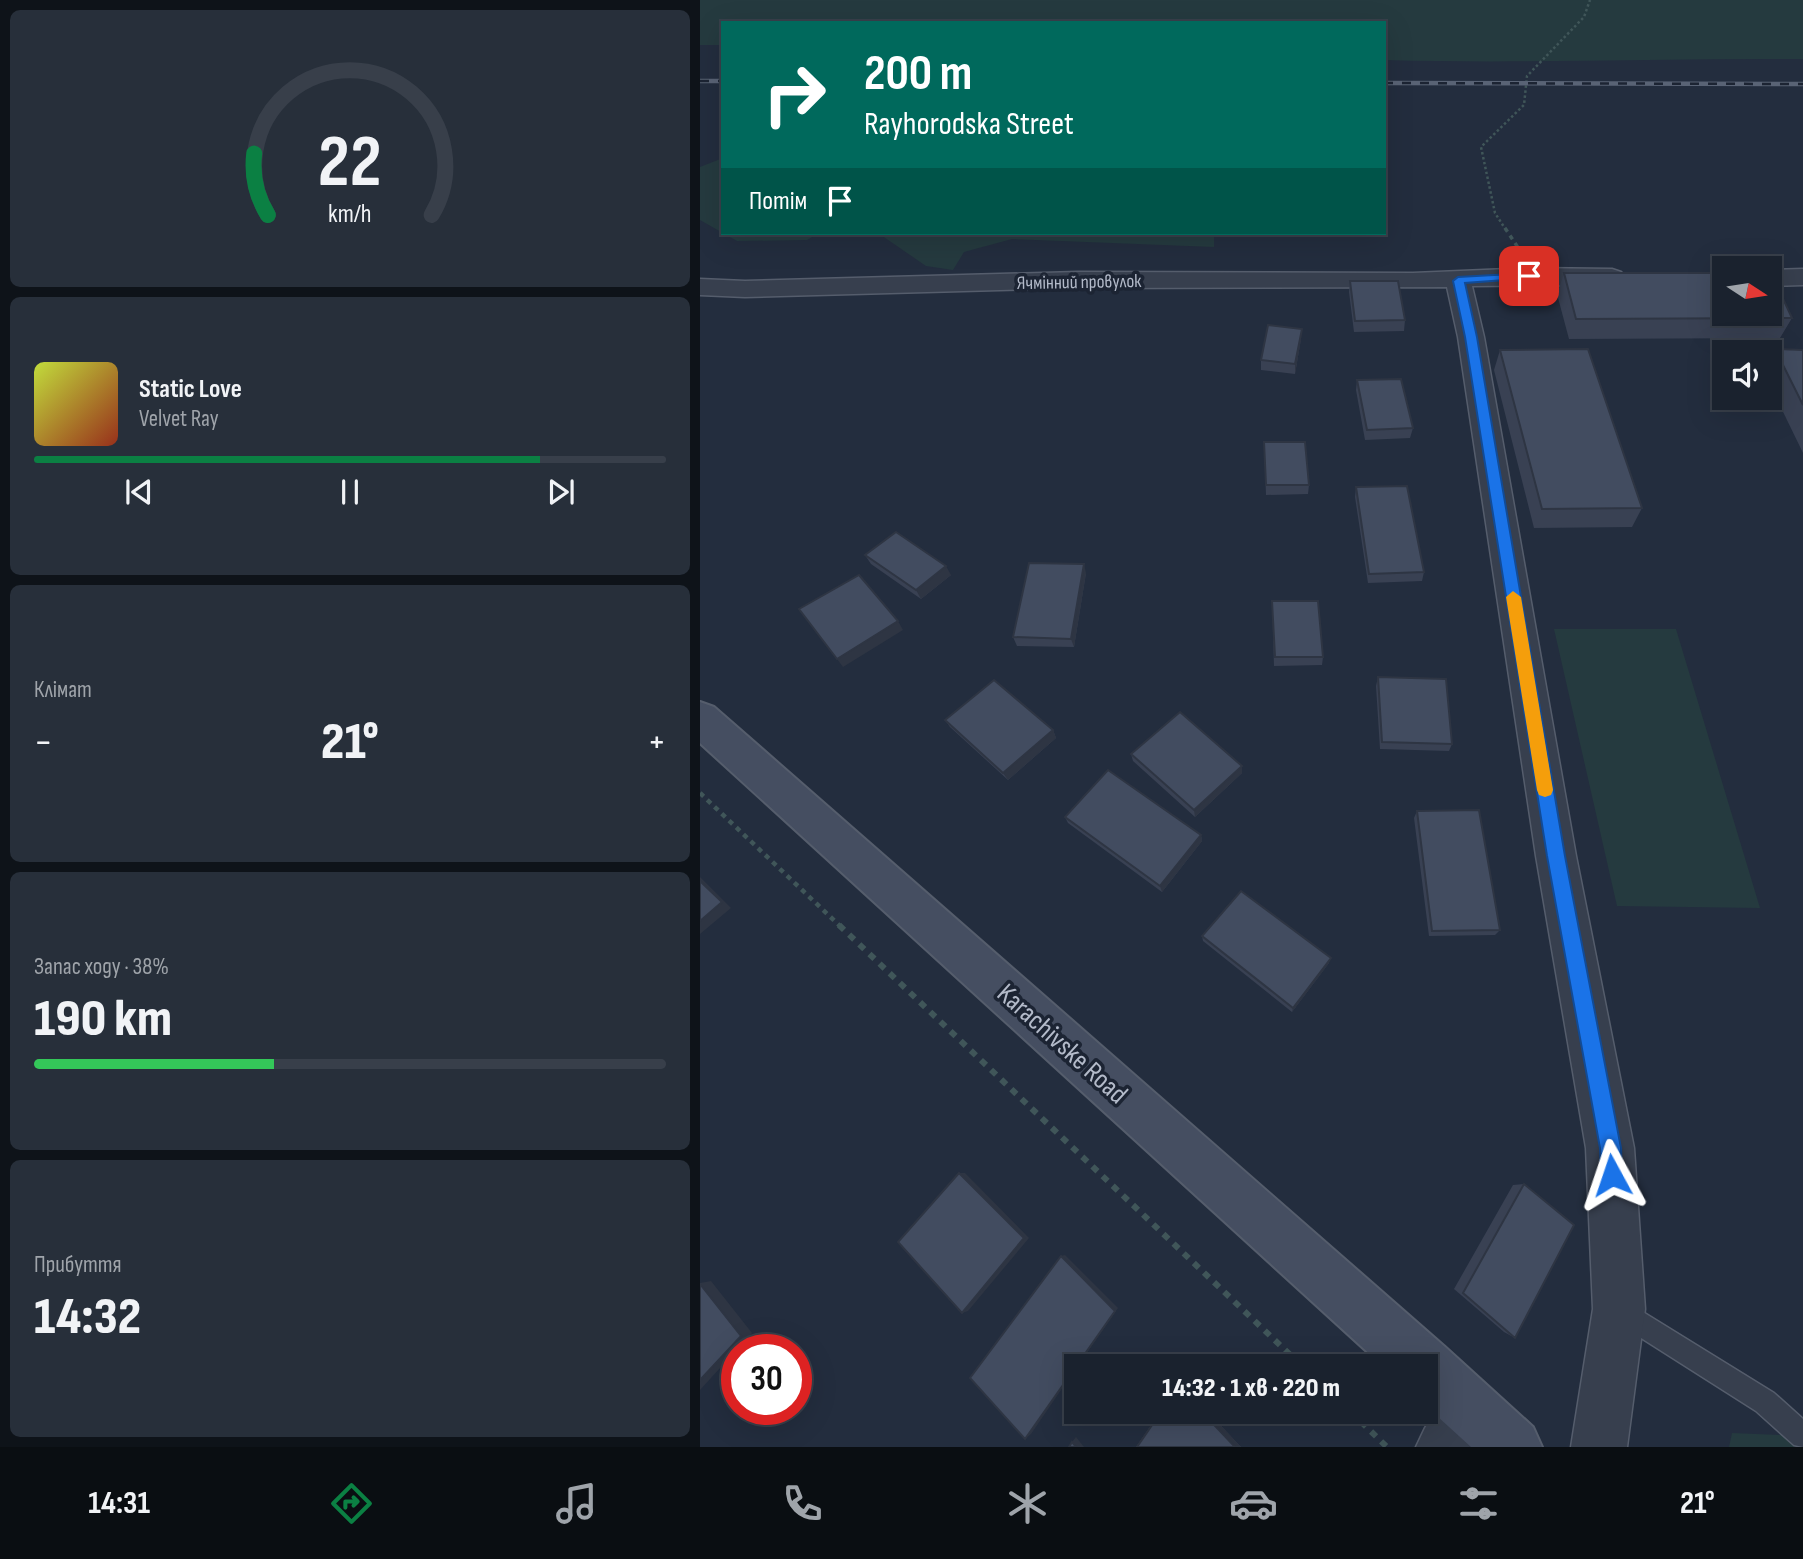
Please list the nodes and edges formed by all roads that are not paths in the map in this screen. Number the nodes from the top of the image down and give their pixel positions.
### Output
1 (1640, 277) edge
2 (1803, 277) edge
3 (1782, 278) edge
4 (1458, 281) junction
5 (700, 287) edge
6 (700, 719) edge
7 (1619, 1309) junction
8 (1411, 1354) edge
9 (1438, 1391) edge
10 (1456, 1426) edge
11 (1803, 1436) edge
12 (1513, 1447) edge
13 (1599, 1447) edge

1 - 4 street, Ячмінний провулок
2 - 3 street
4 - 5 street, Ячмінний провулок
4 - 7 street
6 - 8 main road, Karachivske Road
7 - 11 lane
7 - 13 street
9 - 10 main road, Karachivske Road
10 - 12 main road, Karachivske Road

